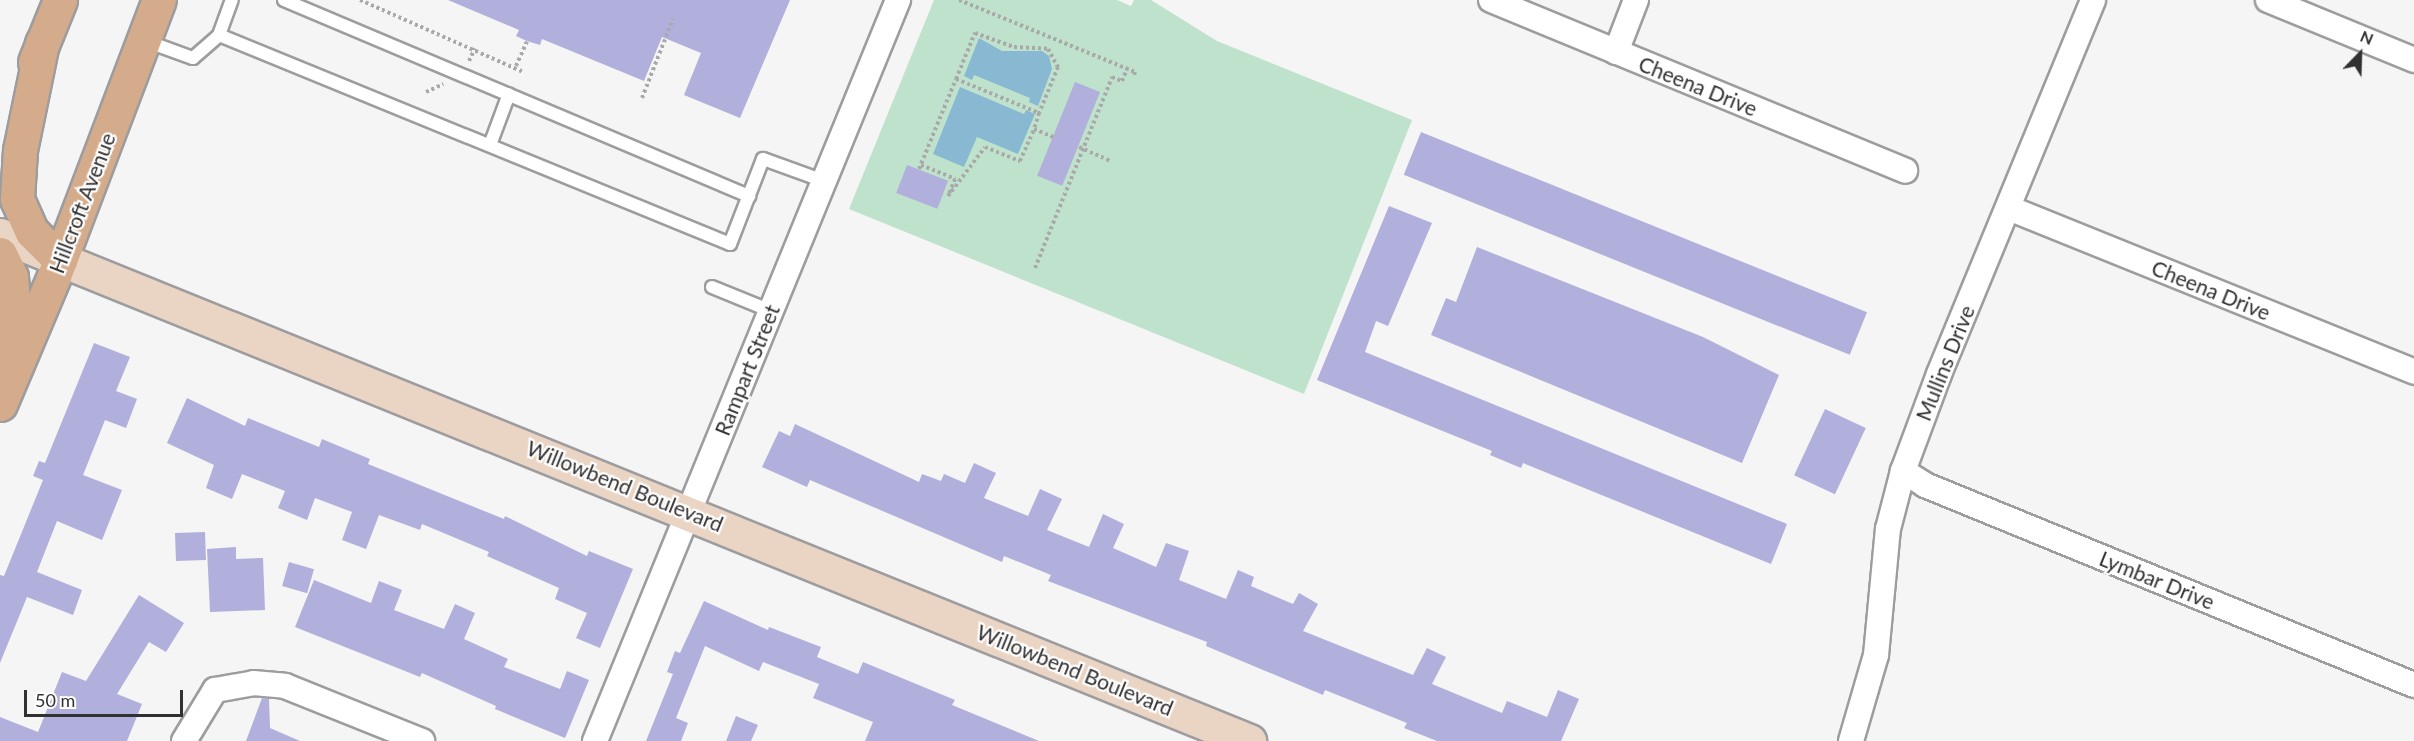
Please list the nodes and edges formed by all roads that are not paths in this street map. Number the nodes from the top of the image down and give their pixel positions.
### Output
1 (60, 0) edge
2 (159, 0) edge
3 (232, 0) edge
4 (284, 0) edge
5 (898, 0) edge
6 (1491, 0) edge
7 (1636, 0) edge
8 (2093, 0) edge
9 (2268, 0) edge
10 (219, 35) junction
11 (146, 40) junction
12 (42, 43) junction
13 (1616, 52) junction
14 (2414, 60) edge
15 (509, 94) junction
16 (490, 145) junction
17 (0, 147) edge
18 (1905, 171) dead end
19 (824, 182) junction
20 (749, 196) junction
21 (2009, 208) junction
22 (0, 235) edge
23 (0, 254) edge
24 (60, 260) junction
25 (712, 287) dead end
26 (771, 311) junction
27 (0, 368) edge
28 (2414, 372) edge
29 (0, 404) edge
30 (1903, 471) junction
31 (689, 512) junction
32 (2414, 685) edge
33 (184, 741) edge
34 (422, 741) edge
35 (595, 741) edge
36 (1249, 741) edge
37 (1851, 741) edge

1 - 12 main road
2 - 11 main road, Hillcroft Avenue
3 - 10 lane
4 - 15 lane
5 - 19 street, Rampart Street
6 - 13 street, Cheena Drive
7 - 13 street
8 - 21 street, Mullins Drive
9 - 14 street
10 - 11 lane
10 - 16 lane
11 - 24 main road, Hillcroft Avenue
12 - 17 main road
12 - 24 main road
13 - 18 street, Cheena Drive
15 - 16 lane
15 - 20 lane
16 - 20 lane
19 - 20 lane
19 - 26 street, Rampart Street
21 - 28 street, Cheena Drive
21 - 30 street, Mullins Drive
22 - 24 main road, Willowbend Boulevard
23 - 27 main road
24 - 29 main road, Hillcroft Avenue
24 - 31 main road, Willowbend Boulevard
25 - 26 lane
26 - 31 street, Rampart Street
30 - 32 street, Lymbar Drive
30 - 37 street, Mullins Drive
31 - 35 street, Rampart Street
31 - 36 main road, Willowbend Boulevard
33 - 34 street

